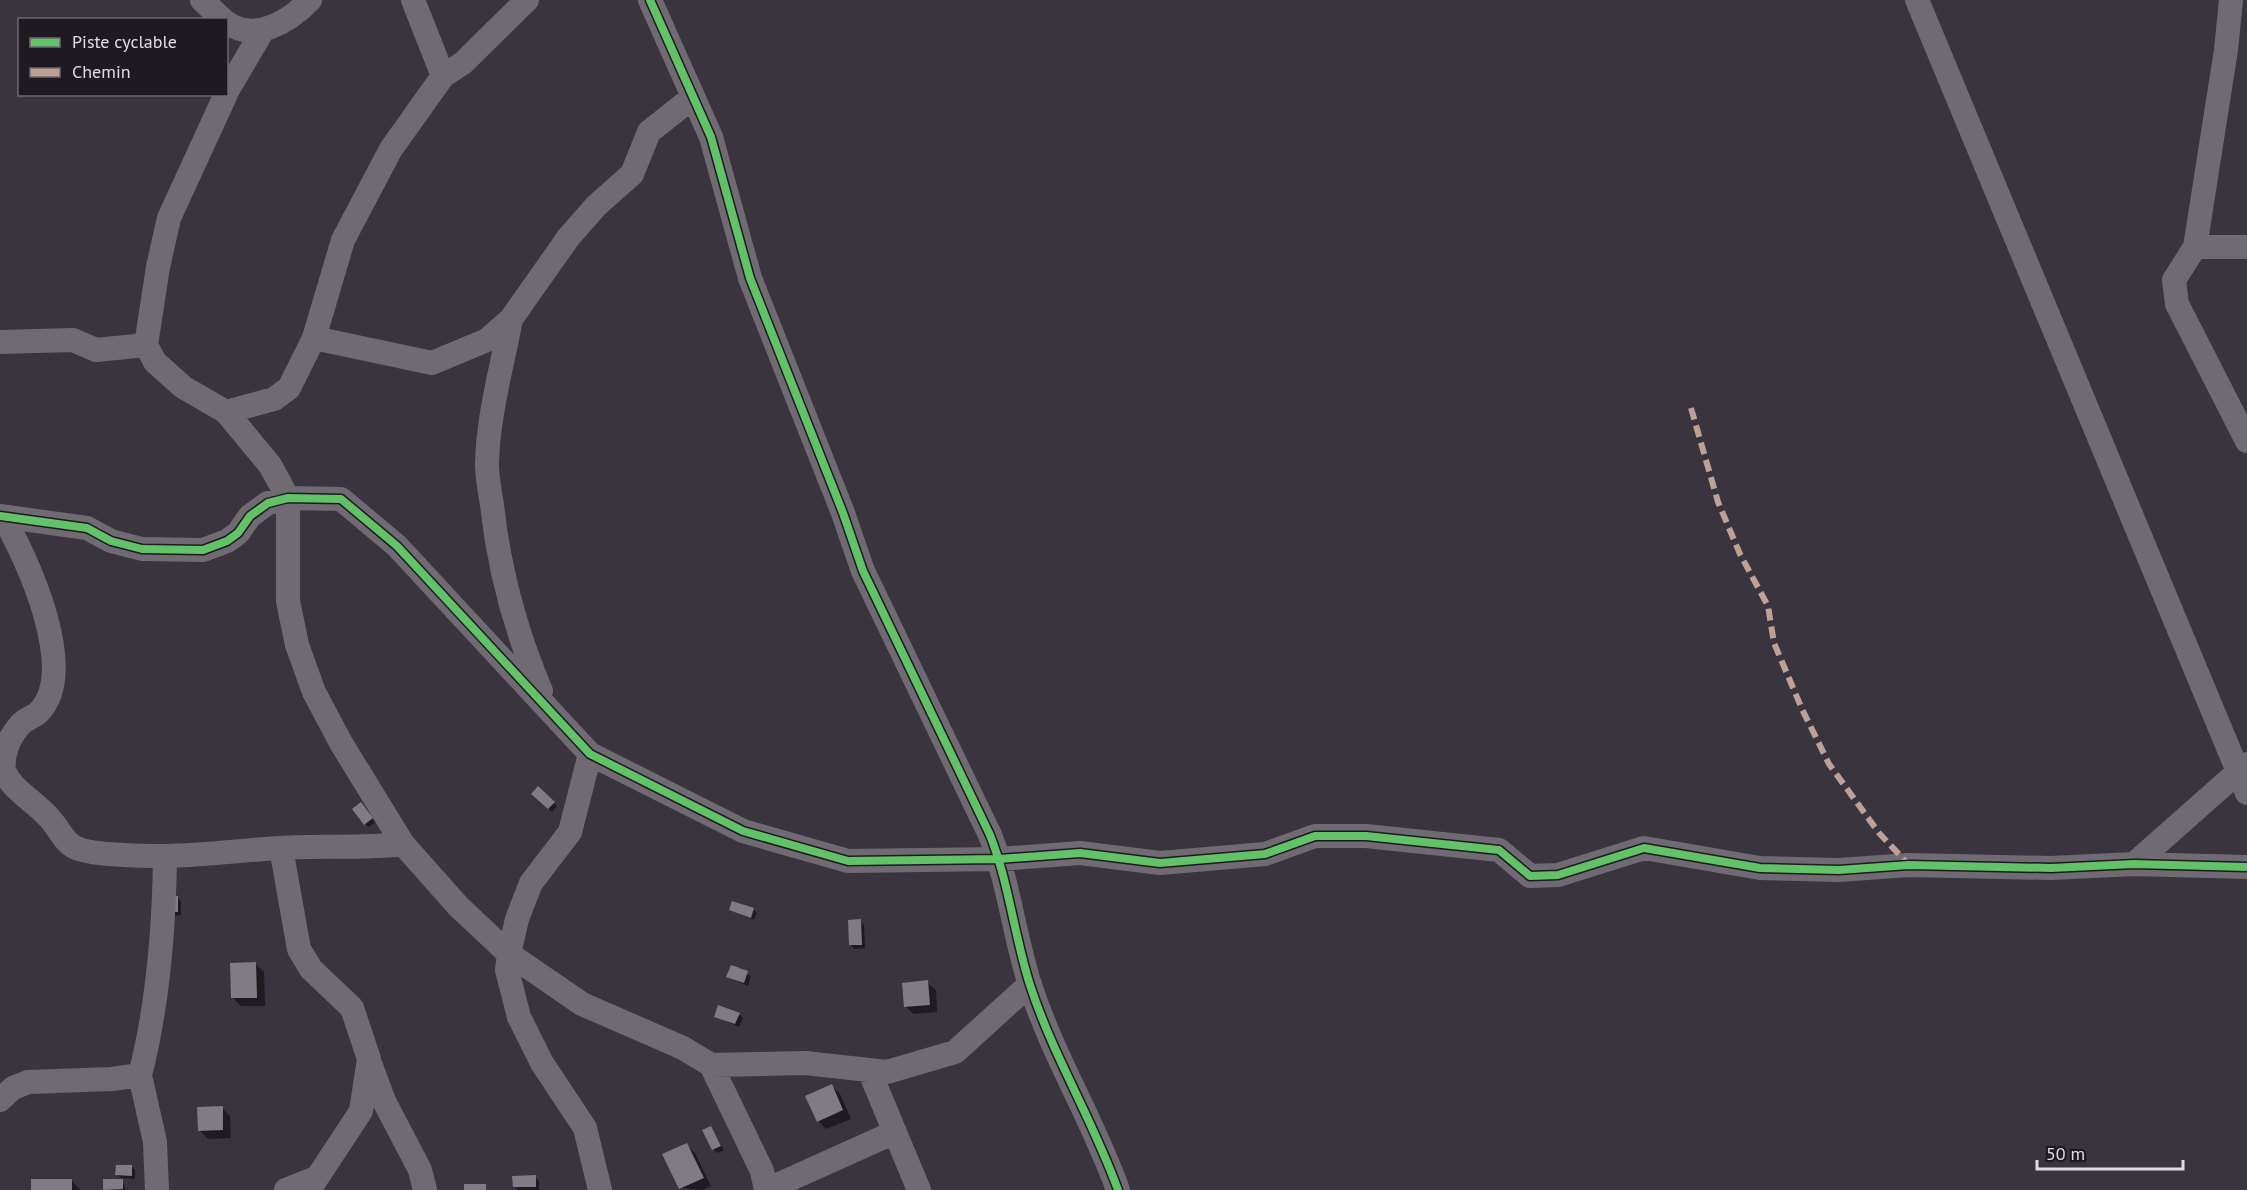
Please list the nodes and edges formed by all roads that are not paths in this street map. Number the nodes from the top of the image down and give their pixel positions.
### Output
1 (202, 0) edge
2 (310, 0) edge
3 (413, 0) edge
4 (527, 0) edge
5 (650, 0) edge
6 (1917, 0) edge
7 (2235, 8) edge
8 (222, 18) edge
9 (228, 22) edge
10 (263, 30) junction
11 (442, 76) junction
12 (228, 91) edge
13 (225, 96) edge
14 (693, 97) junction
15 (2195, 247) junction
16 (2247, 247) edge
17 (512, 319) junction
18 (314, 338) junction
19 (0, 342) edge
20 (146, 345) junction
21 (226, 412) junction
22 (2247, 441) edge
23 (288, 498) junction
24 (2, 517) edge
25 (548, 709) junction
26 (591, 754) junction
27 (2244, 776) edge
28 (403, 844) junction
29 (281, 848) junction
30 (165, 858) junction
31 (999, 859) junction
32 (2134, 864) junction
33 (2247, 867) edge
34 (509, 954) junction
35 (1030, 984) junction
36 (369, 1059) junction
37 (711, 1065) junction
38 (869, 1070) junction
39 (140, 1075) junction
40 (0, 1100) edge
41 (895, 1132) junction
42 (313, 1184) edge
43 (157, 1190) edge
44 (286, 1190) edge
45 (425, 1190) edge
46 (600, 1190) edge
47 (766, 1190) edge
48 (919, 1190) edge
49 (1118, 1190) edge

1 - 8 street
2 - 10 street
3 - 11 street
4 - 11 street
5 - 14 street
6 - 27 street
7 - 15 street
9 - 10 street
10 - 12 street
11 - 18 street
13 - 20 street
14 - 17 street
14 - 31 street
15 - 16 street
15 - 22 street
17 - 18 street
17 - 25 street
18 - 21 street
19 - 20 street
20 - 21 street
21 - 23 street
23 - 24 street
23 - 25 street
23 - 28 street
24 - 30 street
25 - 26 street
26 - 31 street
26 - 34 street
27 - 32 street
28 - 29 street
28 - 34 street
29 - 30 street
29 - 36 street
30 - 39 street
31 - 32 street
31 - 35 street
32 - 33 street
34 - 37 street
34 - 46 street
35 - 38 street
35 - 49 street
36 - 42 street
36 - 45 street
37 - 38 street
37 - 47 street
38 - 41 street
39 - 40 street
39 - 43 street
41 - 47 street
41 - 48 street
42 - 44 street

